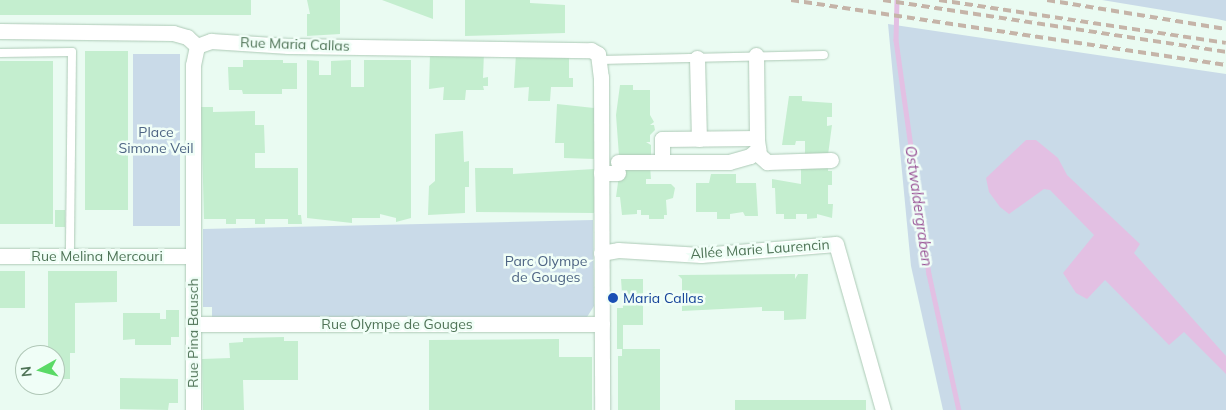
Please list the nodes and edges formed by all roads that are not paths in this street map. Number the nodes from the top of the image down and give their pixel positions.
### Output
1 (0, 30) edge
2 (197, 46) junction
3 (0, 53) edge
4 (824, 54) dead end
5 (756, 56) junction
6 (697, 58) junction
7 (600, 60) junction
8 (706, 139) junction
9 (758, 143) junction
10 (831, 160) dead end
11 (662, 162) junction
12 (712, 162) junction
13 (601, 173) junction
14 (601, 253) junction
15 (0, 256) edge
16 (70, 256) junction
17 (193, 256) junction
18 (193, 324) junction
19 (602, 324) junction
20 (193, 410) edge
21 (602, 410) edge
22 (883, 410) edge

1 - 2 street
2 - 7 street, Rue Maria Callas
2 - 17 street
3 - 16 lane
4 - 5 lane, Rue Maria Callas
5 - 6 lane, Rue Maria Callas
5 - 9 street
6 - 7 lane, Rue Maria Callas
6 - 8 street
7 - 13 street
8 - 9 street
8 - 11 street
8 - 12 street
9 - 10 street
9 - 12 street
11 - 12 street
11 - 13 street
13 - 14 street
14 - 19 street
14 - 22 street, Allée Marie Laurencin
15 - 16 street, Rue Melina Mercouri
16 - 17 street, Rue Melina Mercouri
17 - 18 street, Rue Pina Bausch
18 - 19 street, Rue Olympe de Gouges
18 - 20 street, Rue Pina Bausch
19 - 21 street

